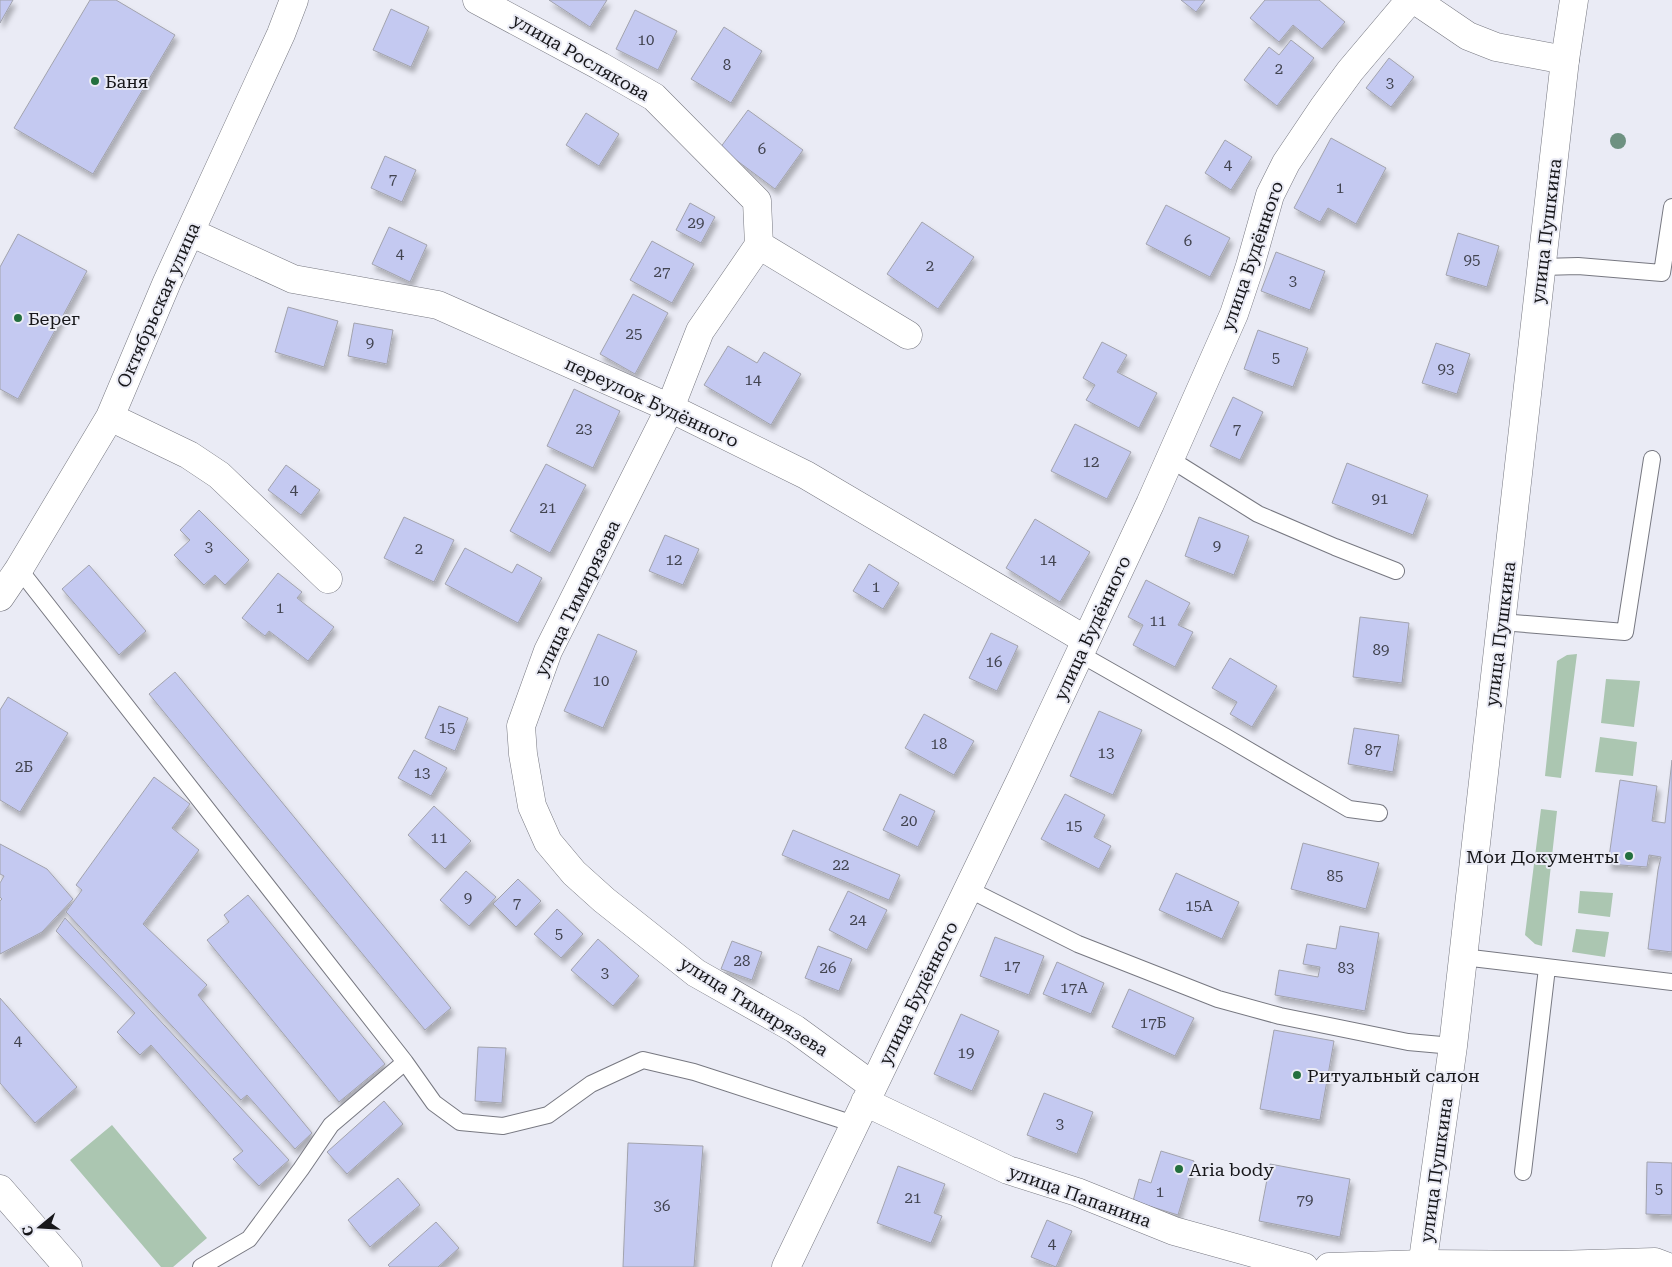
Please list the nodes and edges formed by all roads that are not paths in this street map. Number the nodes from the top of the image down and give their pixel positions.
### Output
1 (294, 0) edge
2 (477, 0) edge
3 (1410, 0) edge
4 (1415, 0) edge
5 (1574, 0) edge
6 (1565, 60) junction
7 (1672, 207) edge
8 (190, 232) junction
9 (759, 245) junction
10 (1542, 267) junction
11 (908, 335) dead end
12 (670, 408) junction
13 (110, 417) junction
14 (1170, 459) junction
15 (1652, 459) dead end
16 (19, 569) junction
17 (1396, 571) dead end
18 (328, 579) dead end
19 (0, 597) edge
20 (1501, 622) junction
21 (1083, 647) junction
22 (1379, 813) dead end
23 (968, 889) junction
24 (1463, 957) junction
25 (1548, 968) junction
26 (1672, 982) edge
27 (1453, 1046) junction
28 (405, 1062) junction
29 (864, 1104) junction
30 (1523, 1172) dead end
31 (0, 1189) edge
32 (1423, 1265) edge
33 (68, 1267) edge
34 (201, 1267) edge
35 (786, 1267) edge
36 (1304, 1267) edge
37 (1329, 1267) edge
38 (1668, 1267) edge

1 - 8 street, Октябрьская улица
2 - 9 street, улица Рослякова
3 - 14 street, улица Будённого
4 - 6 street
5 - 6 street, улица Пушкина
6 - 10 street, улица Пушкина
7 - 10 lane
8 - 12 street, переулок Будённого
8 - 13 street, Октябрьская улица
9 - 11 street
9 - 12 street, улица Тимирязева
10 - 20 street, улица Пушкина
12 - 21 street, переулок Будённого
12 - 29 street, улица Тимирязева
13 - 16 street, Октябрьская улица
13 - 18 street
14 - 17 lane
14 - 21 street, улица Будённого
15 - 20 lane
16 - 19 street, Октябрьская улица
16 - 28 lane
20 - 24 street, улица Пушкина
21 - 22 lane
21 - 23 street, улица Будённого
23 - 27 lane
23 - 29 street, улица Будённого
24 - 25 lane
24 - 27 street, улица Пушкина
25 - 26 lane
25 - 30 lane
27 - 32 street, улица Пушкина
28 - 29 lane
28 - 34 lane
29 - 35 street, улица Будённого
29 - 36 street, улица Папанина
31 - 33 street
32 - 37 street
32 - 38 street

